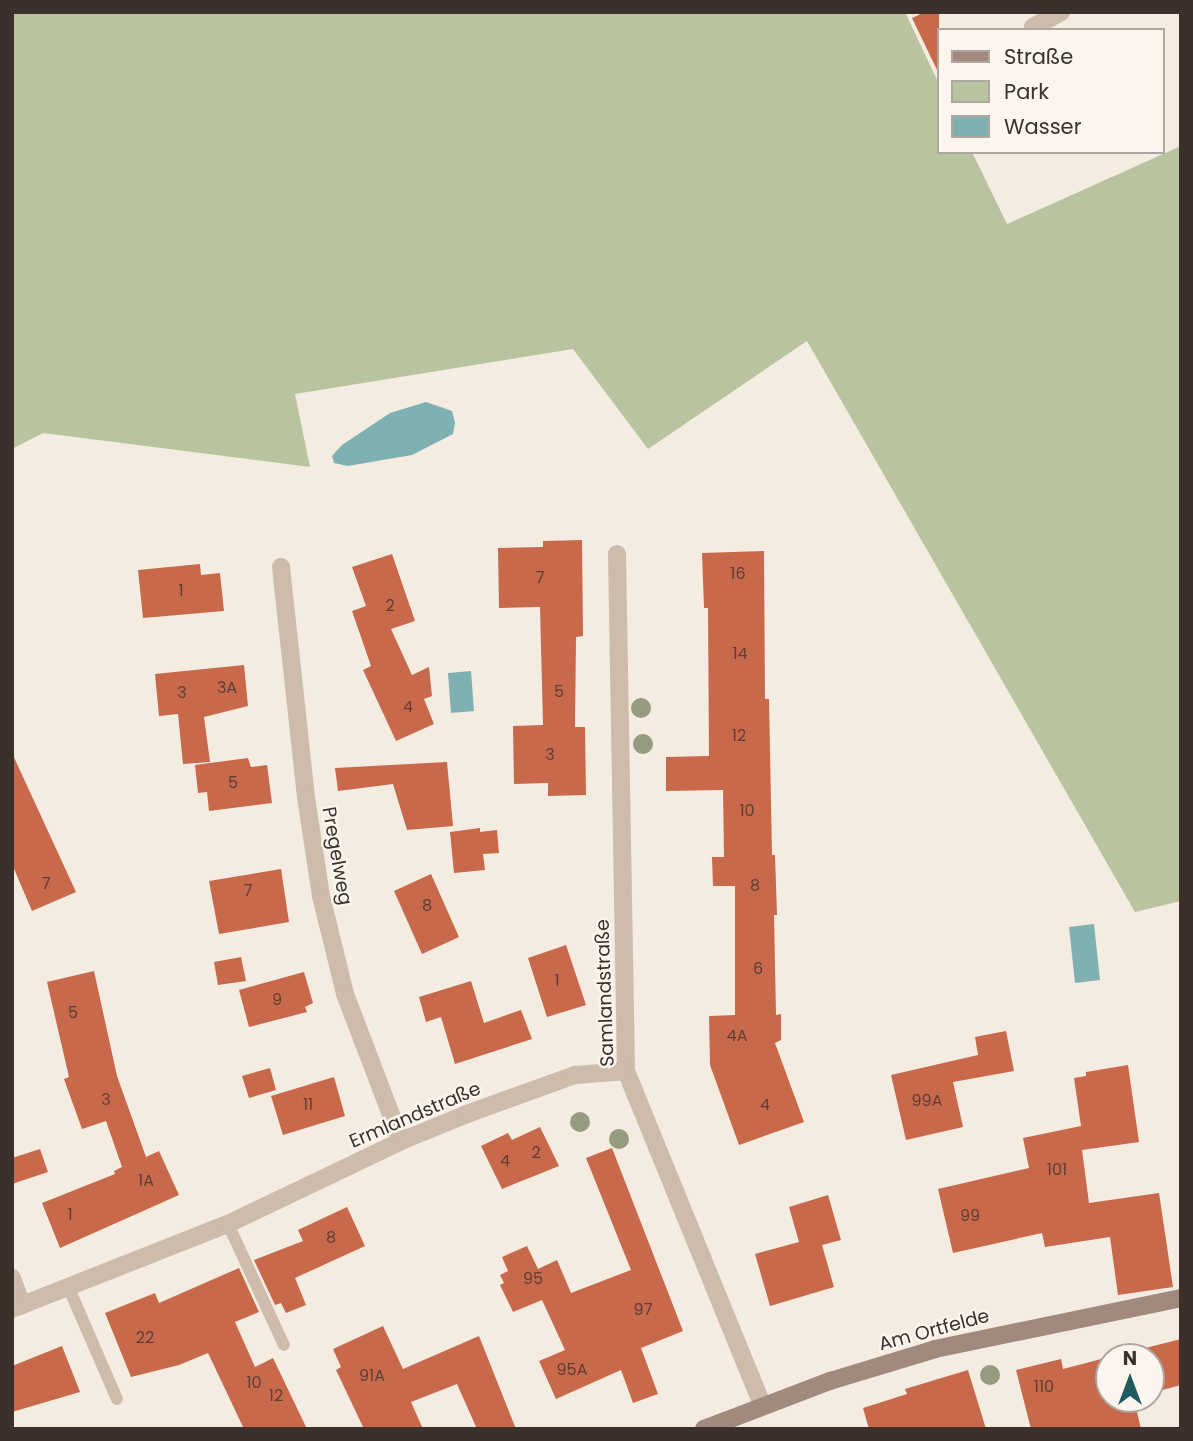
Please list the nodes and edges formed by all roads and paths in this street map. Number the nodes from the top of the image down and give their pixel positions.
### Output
1 (1061, 12) edge
2 (1033, 27) dead end
3 (617, 554) dead end
4 (281, 567) dead end
5 (626, 1071) junction
6 (401, 1141) junction
7 (228, 1224) junction
8 (12, 1278) edge
9 (68, 1286) junction
10 (1181, 1298) edge
11 (17, 1307) edge
12 (284, 1345) dead end
13 (117, 1399) dead end
14 (762, 1405) junction
15 (704, 1429) edge

1 - 2 street
3 - 5 street, Samlandstraße
4 - 6 street, Pregelweg
5 - 6 street, Ermlandstraße
5 - 14 street, Samlandstraße
6 - 7 street, Ermlandstraße
7 - 9 street, Ermlandstraße
7 - 12 lane
8 - 11 street
9 - 11 street, Ermlandstraße
9 - 13 lane
10 - 14 main road, Am Ortfelde
14 - 15 main road, Am Ortfelde

